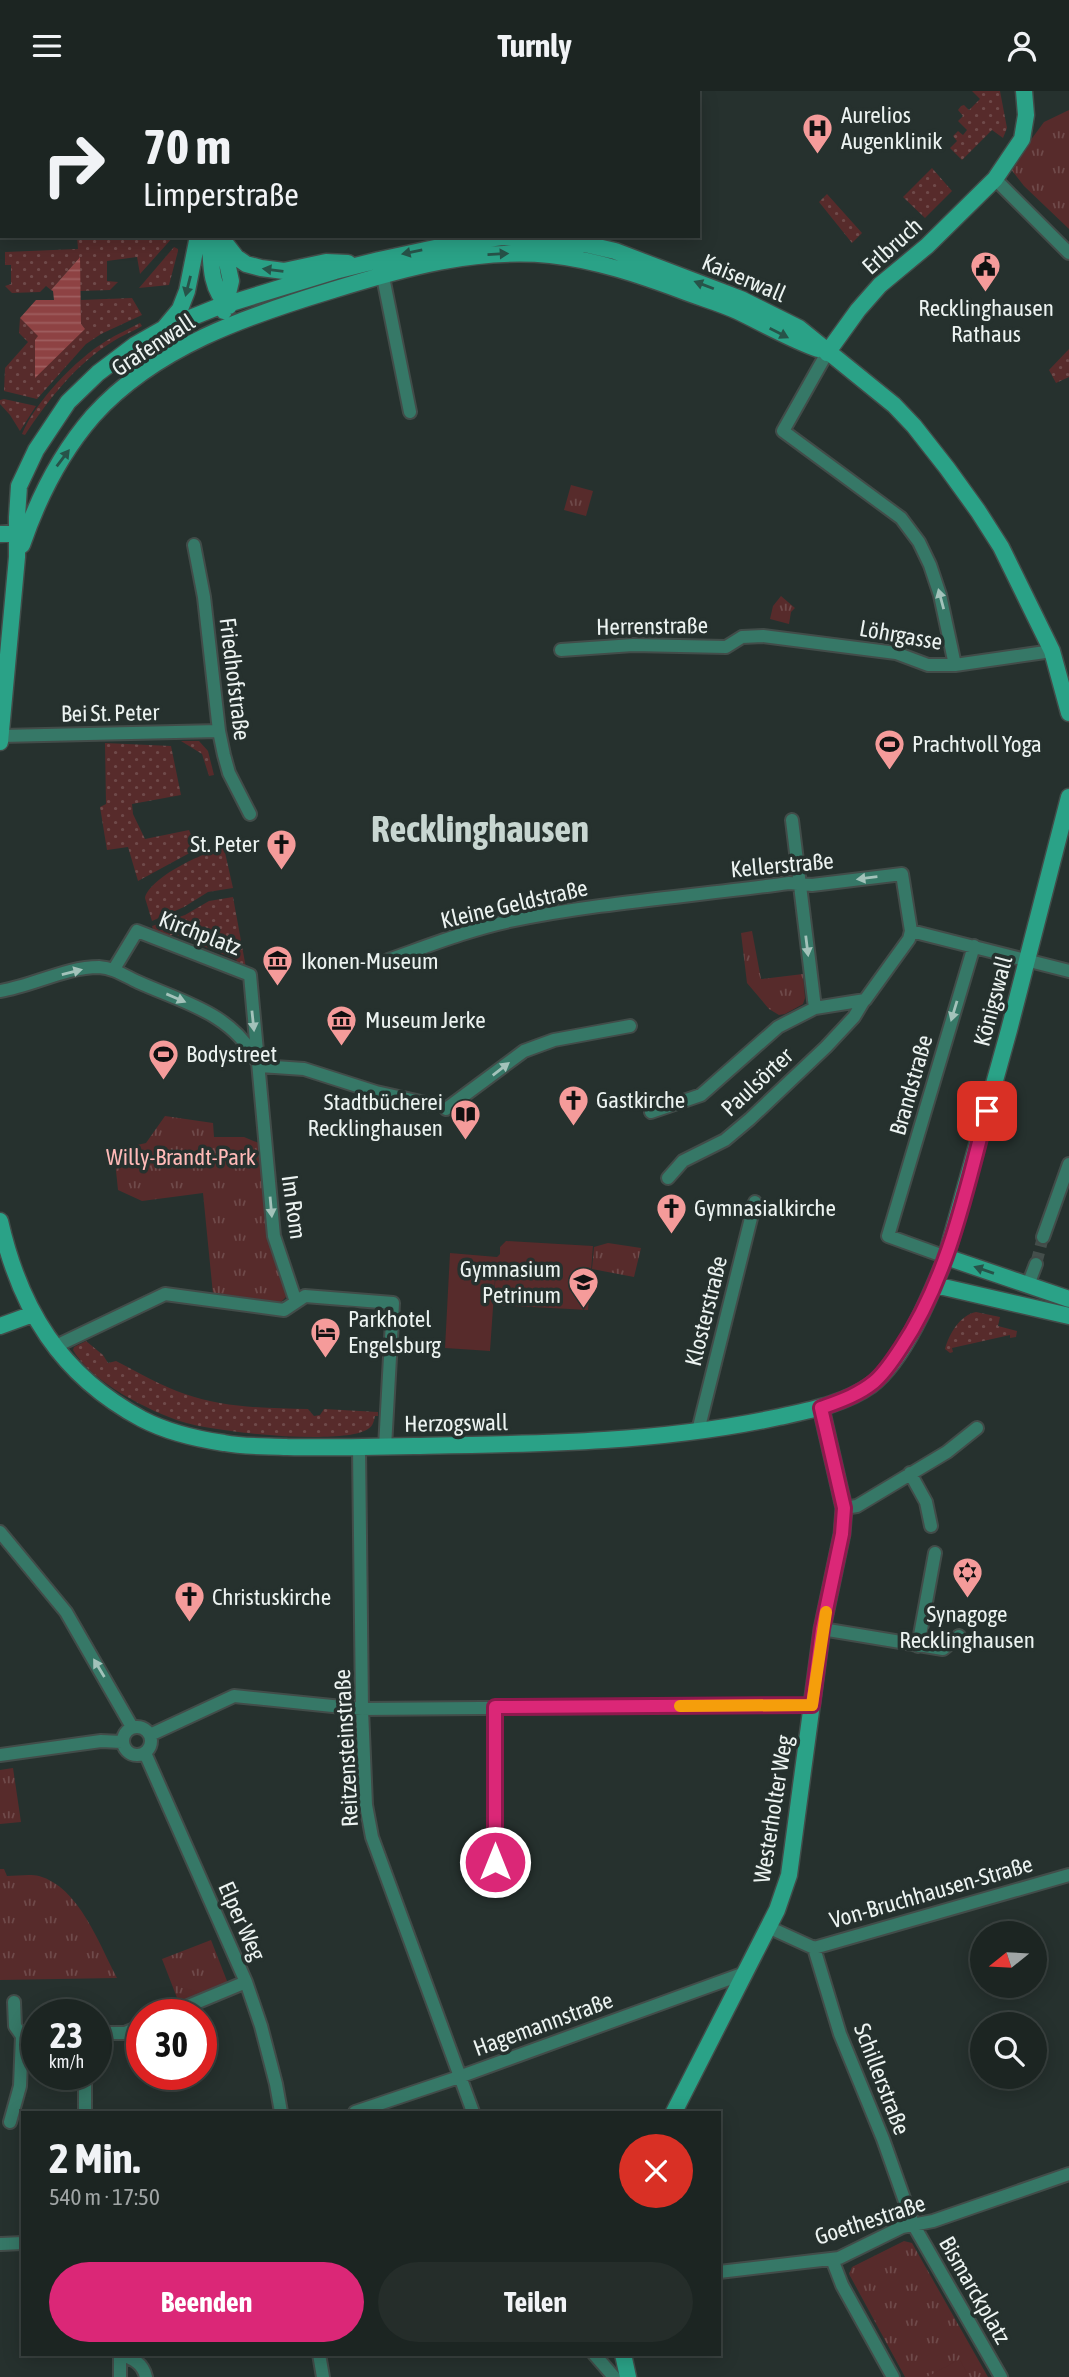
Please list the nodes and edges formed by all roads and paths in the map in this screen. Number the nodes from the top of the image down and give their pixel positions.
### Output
1 (1024, 91) edge
2 (995, 179) junction
3 (198, 238) edge
4 (218, 238) edge
5 (219, 238) edge
6 (495, 238) edge
7 (514, 238) edge
8 (1069, 253) edge
9 (376, 266) junction
10 (226, 304) junction
11 (243, 320) junction
12 (163, 328) junction
13 (215, 333) junction
14 (827, 353) junction
15 (410, 412) dead end
16 (18, 523) edge
17 (0, 534) edge
18 (194, 545) dead end
19 (742, 638) joint
20 (561, 650) dead end
21 (1052, 651) junction
22 (955, 665) junction
23 (1069, 712) edge
24 (219, 731) junction
25 (1, 736) edge
26 (0, 742) edge
27 (1069, 797) edge
28 (250, 814) dead end
29 (792, 820) dead end
30 (799, 884) junction
31 (609, 904) joint
32 (911, 931) junction
33 (974, 946) junction
34 (388, 960) dead end
35 (1027, 960) junction
36 (114, 969) junction
37 (1069, 971) edge
38 (250, 975) joint
39 (0, 991) edge
40 (863, 1002) junction
41 (815, 1008) junction
42 (630, 1026) dead end
43 (260, 1066) junction
44 (430, 1104) dead end
45 (446, 1109) dead end
46 (651, 1112) dead end
47 (1069, 1164) edge
48 (668, 1178) dead end
49 (755, 1202) dead end
50 (0, 1221) edge
51 (1043, 1237) tunnel mouth
52 (946, 1257) junction
53 (1036, 1263) tunnel mouth
54 (935, 1285) junction
55 (1028, 1285) junction
56 (1069, 1299) edge
57 (296, 1302) junction
58 (33, 1314) junction
59 (1069, 1316) edge
60 (0, 1326) edge
61 (54, 1347) junction
62 (821, 1408) junction
63 (977, 1428) dead end
64 (698, 1431) junction
65 (385, 1447) junction
66 (359, 1448) junction
67 (910, 1473) junction
68 (844, 1508) junction
69 (931, 1526) dead end
70 (0, 1532) edge
71 (935, 1553) dead end
72 (822, 1629) junction
73 (960, 1636) dead end
74 (918, 1646) junction
75 (812, 1705) junction
76 (495, 1707) junction
77 (362, 1709) junction
78 (132, 1727) junction
79 (150, 1735) junction
80 (122, 1742) junction
81 (145, 1753) junction
82 (0, 1755) edge
83 (495, 1862) dead end
84 (1069, 1875) edge
85 (768, 1927) junction
86 (814, 1948) junction
87 (745, 1973) junction
88 (246, 1982) junction
89 (205, 1999) edge
90 (14, 2002) dead end
91 (21, 2035) edge
92 (21, 2060) edge
93 (459, 2077) junction
94 (85, 2090) edge
95 (85, 2111) edge
96 (281, 2111) edge
97 (358, 2111) edge
98 (472, 2111) edge
99 (675, 2111) edge
100 (10, 2122) dead end
101 (1069, 2174) edge
102 (913, 2224) junction
103 (21, 2242) edge
104 (1, 2244) edge
105 (832, 2259) junction
106 (721, 2272) edge
107 (120, 2356) edge
108 (125, 2356) edge
109 (319, 2356) edge
110 (596, 2356) edge
111 (623, 2356) edge
112 (120, 2377) edge
113 (146, 2377) edge
114 (323, 2377) edge
115 (614, 2377) edge
116 (628, 2377) edge
117 (893, 2377) edge
118 (1001, 2377) edge

1 - 2 main road, Erlbruch
2 - 8 street
2 - 14 main road, Erlbruch
3 -> 12 main road
4 - 10 main road
9 -> 5 main road
6 - 9 main road, Kaiserwall
7 - 14 main road, Kaiserwall
9 - 10 main road, Kaiserwall
9 - 11 main road, Kaiserwall
9 - 15 street
10 - 11 main road
10 - 12 main road, Grafenwall
10 - 13 main road
11 - 13 main road, Grafenwall
12 - 16 main road, Grafenwall
16 -> 13 main road, Grafenwall
14 - 21 main road, Kaiserwall
22 -> 14 street
16 - 17 main road
16 - 25 main road
18 - 24 street, Friedhofstraße
19 - 20 street, Herrenstraße
19 - 22 street, Löhrgasse
21 - 22 street, Löhrgasse
21 - 23 main road, Kaiserwall
24 - 25 street, Bei St. Peter
24 - 28 street, Friedhofstraße
25 - 26 main road
27 - 35 main road, Königswall
29 - 30 street
30 - 31 street, Kellerstraße
32 -> 30 street, Kellerstraße
30 -> 41 street
31 - 34 street, Kleine Geldstraße
32 - 33 street
32 - 40 street, Paulsörter
33 - 35 street
33 -> 52 street, Brandstraße
35 - 37 street
35 - 52 main road, Königswall
36 - 38 street, Kirchplatz
39 -> 36 street
36 -> 43 street
38 -> 43 street, Im Rom
40 - 41 street, Paulsörter
40 - 48 street, Paulsörter
41 - 46 street, Paulsörter
45 -> 42 street
43 - 44 street
43 -> 57 street, Im Rom
47 - 51 street
49 - 64 street, Klosterstraße
50 - 58 main road, Herzogswall
52 - 54 main road, Herzogswall
55 -> 52 main road
53 - 55 street
54 - 59 main road
54 - 62 main road, Herzogswall
55 - 56 main road
57 - 61 street
57 - 65 street
58 - 60 main road
58 - 61 main road, Herzogswall
61 - 66 main road, Herzogswall
62 - 64 main road, Herzogswall
62 - 68 main road, Westerholter Weg
63 - 67 street
64 - 65 main road, Herzogswall
65 - 66 main road, Herzogswall
66 - 77 street, Reitzensteinstraße
67 - 68 street
67 - 69 street
68 - 72 main road, Westerholter Weg
78 -> 70 street
71 - 74 street
72 - 74 street
72 - 75 main road, Westerholter Weg
73 - 74 street
75 - 76 street
75 - 85 main road, Westerholter Weg
76 - 77 street
76 - 83 street
77 - 79 street
77 - 93 street, Reitzensteinstraße
78 - 79 street
78 - 80 street
79 - 81 street
80 - 81 street
80 - 82 street
81 - 88 street, Elper Weg
84 - 86 street, Von-Bruchhausen-Straße
85 - 86 street, Von-Bruchhausen-Straße
85 - 87 main road, Westerholter Weg
86 - 102 street, Schillerstraße
87 - 93 street, Hagemannstraße
87 - 99 main road, Westerholter Weg
88 - 89 street
88 - 96 street, Elper Weg
90 - 91 street
92 - 100 street
93 - 97 street, Hagemannstraße
93 - 98 street, Reitzensteinstraße
94 - 95 street
101 - 102 street, Goethestraße
102 - 105 street, Goethestraße
102 - 118 street, Bismarckplatz
103 - 104 street
105 - 106 street, Goethestraße
105 - 117 street
107 - 112 street
108 - 113 street
109 - 114 street
110 - 115 street
111 - 116 main road

